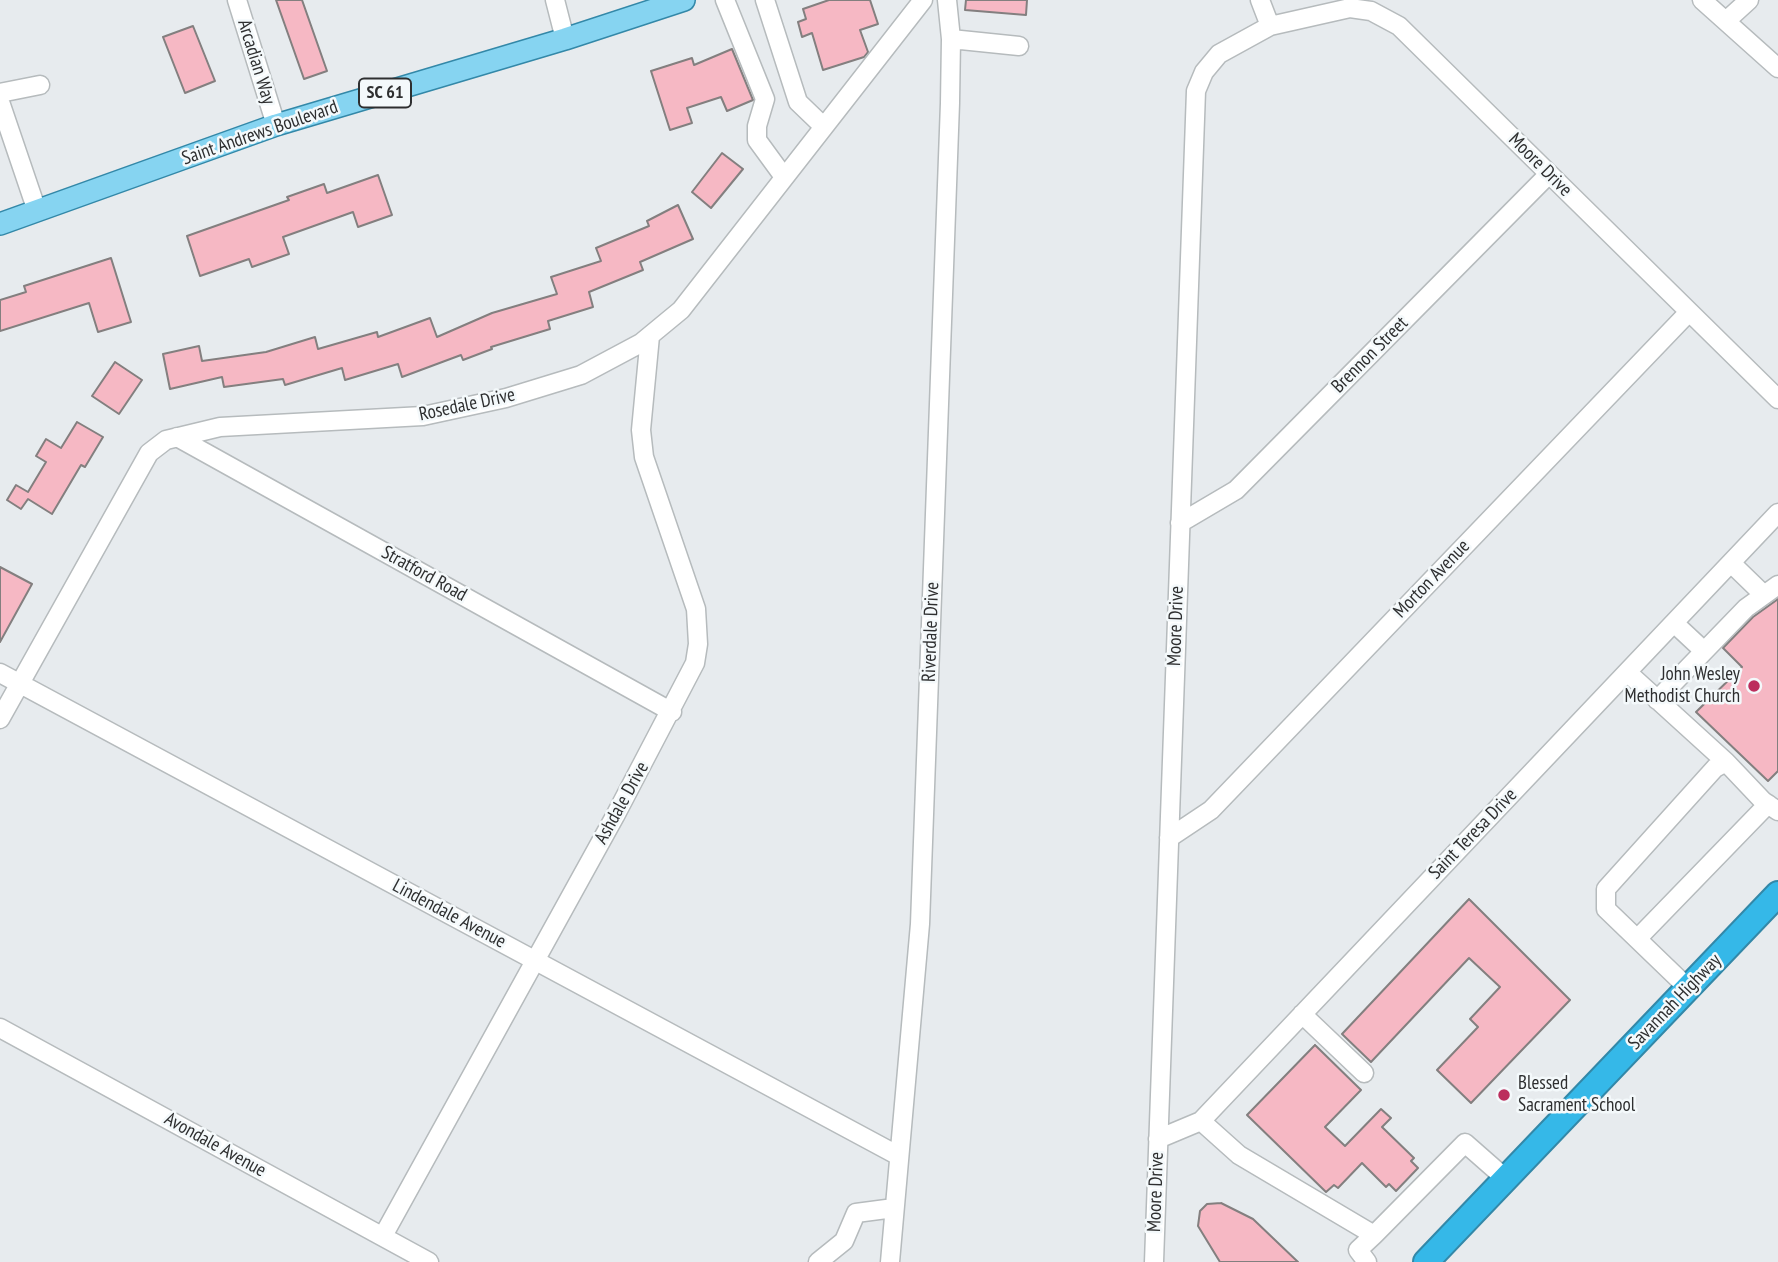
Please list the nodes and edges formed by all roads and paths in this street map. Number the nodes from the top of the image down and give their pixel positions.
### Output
1 (237, 0) edge
2 (555, 0) edge
3 (684, 0) edge
4 (725, 0) edge
5 (765, 0) edge
6 (923, 0) edge
7 (947, 0) edge
8 (1260, 0) edge
9 (1702, 0) edge
10 (1749, 0) edge
11 (655, 4) edge
12 (1726, 21) junction
13 (1270, 26) junction
14 (565, 39) junction
15 (951, 39) junction
16 (1019, 46) dead end
17 (1778, 68) edge
18 (40, 85) dead end
19 (0, 93) edge
20 (0, 102) edge
21 (276, 125) junction
22 (824, 127) junction
23 (1549, 174) junction
24 (785, 177) junction
25 (37, 211) junction
26 (0, 224) edge
27 (1689, 312) junction
28 (650, 336) junction
29 (1778, 399) edge
30 (177, 437) junction
31 (1778, 513) edge
32 (1180, 523) junction
33 (1731, 563) junction
34 (1771, 590) edge
35 (1674, 623) junction
36 (1704, 652) junction
37 (1628, 672) junction
38 (0, 673) edge
39 (19, 683) junction
40 (1657, 700) junction
41 (672, 712) junction
42 (0, 719) edge
43 (1726, 762) junction
44 (1773, 808) edge
45 (1169, 838) junction
46 (1778, 894) edge
47 (1638, 938) junction
48 (536, 960) junction
49 (1688, 988) junction
50 (1302, 1014) junction
51 (0, 1028) edge
52 (1364, 1073) dead end
53 (1201, 1121) junction
54 (1158, 1139) junction
55 (897, 1155) junction
56 (1506, 1179) junction
57 (894, 1208) junction
58 (1374, 1235) junction
59 (383, 1236) junction
60 (1357, 1258) edge
61 (429, 1262) edge
62 (818, 1262) edge
63 (890, 1262) edge
64 (1154, 1262) edge
65 (1426, 1262) edge

1 - 21 street, Arcadian Way
2 - 14 street
3 - 11 main road, Saint Andrews Boulevard / SC 61
4 - 24 street
5 - 22 street
6 - 22 street, Rosedale Drive
7 - 15 street, Riverdale Drive
8 - 13 street
9 - 12 street
10 - 12 street
11 - 14 main road, Saint Andrews Boulevard / SC 61
12 - 17 street
13 - 23 street, Moore Drive
13 - 32 street, Moore Drive
14 - 21 main road, Saint Andrews Boulevard / SC 61
15 - 16 street
15 - 55 street, Riverdale Drive
18 - 19 street
20 - 25 street
21 - 25 main road, Saint Andrews Boulevard / SC 61
22 - 24 street, Rosedale Drive
23 - 27 street, Moore Drive
23 - 32 street, Brennon Street
24 - 28 street, Rosedale Drive
25 - 26 main road, Saint Andrews Boulevard / SC 61
27 - 29 street, Moore Drive
27 - 45 street, Morton Avenue
28 - 30 street, Rosedale Drive
28 - 41 street, Ashdale Drive
30 - 39 street, Rosedale Drive
30 - 41 street, Stratford Road
31 - 33 street, Saint Teresa Drive
32 - 45 street, Moore Drive
33 - 34 street
33 - 35 street, Saint Teresa Drive
34 - 36 street
35 - 36 street
35 - 37 street, Saint Teresa Drive
36 - 40 street
37 - 40 street
37 - 50 street, Saint Teresa Drive
38 - 39 street, Lindendale Avenue
39 - 42 street, Rosedale Drive
39 - 48 street, Lindendale Avenue
40 - 43 street
41 - 48 street, Ashdale Drive
43 - 44 street
43 - 47 street
44 - 47 street
45 - 54 street, Moore Drive
46 - 49 highway, Savannah Highway
47 - 49 street
48 - 55 street, Lindendale Avenue
48 - 59 street, Ashdale Drive
49 - 56 highway, Savannah Highway
50 - 52 street
50 - 53 street, Saint Teresa Drive
51 - 59 street, Avondale Avenue
53 - 54 street, Saint Teresa Drive
53 - 58 street
54 - 64 street, Moore Drive
55 - 57 street, Riverdale Drive
56 - 58 street
56 - 65 highway, Savannah Highway
57 - 62 street
57 - 63 street, Riverdale Drive
58 - 60 street
59 - 61 street, Avondale Avenue

